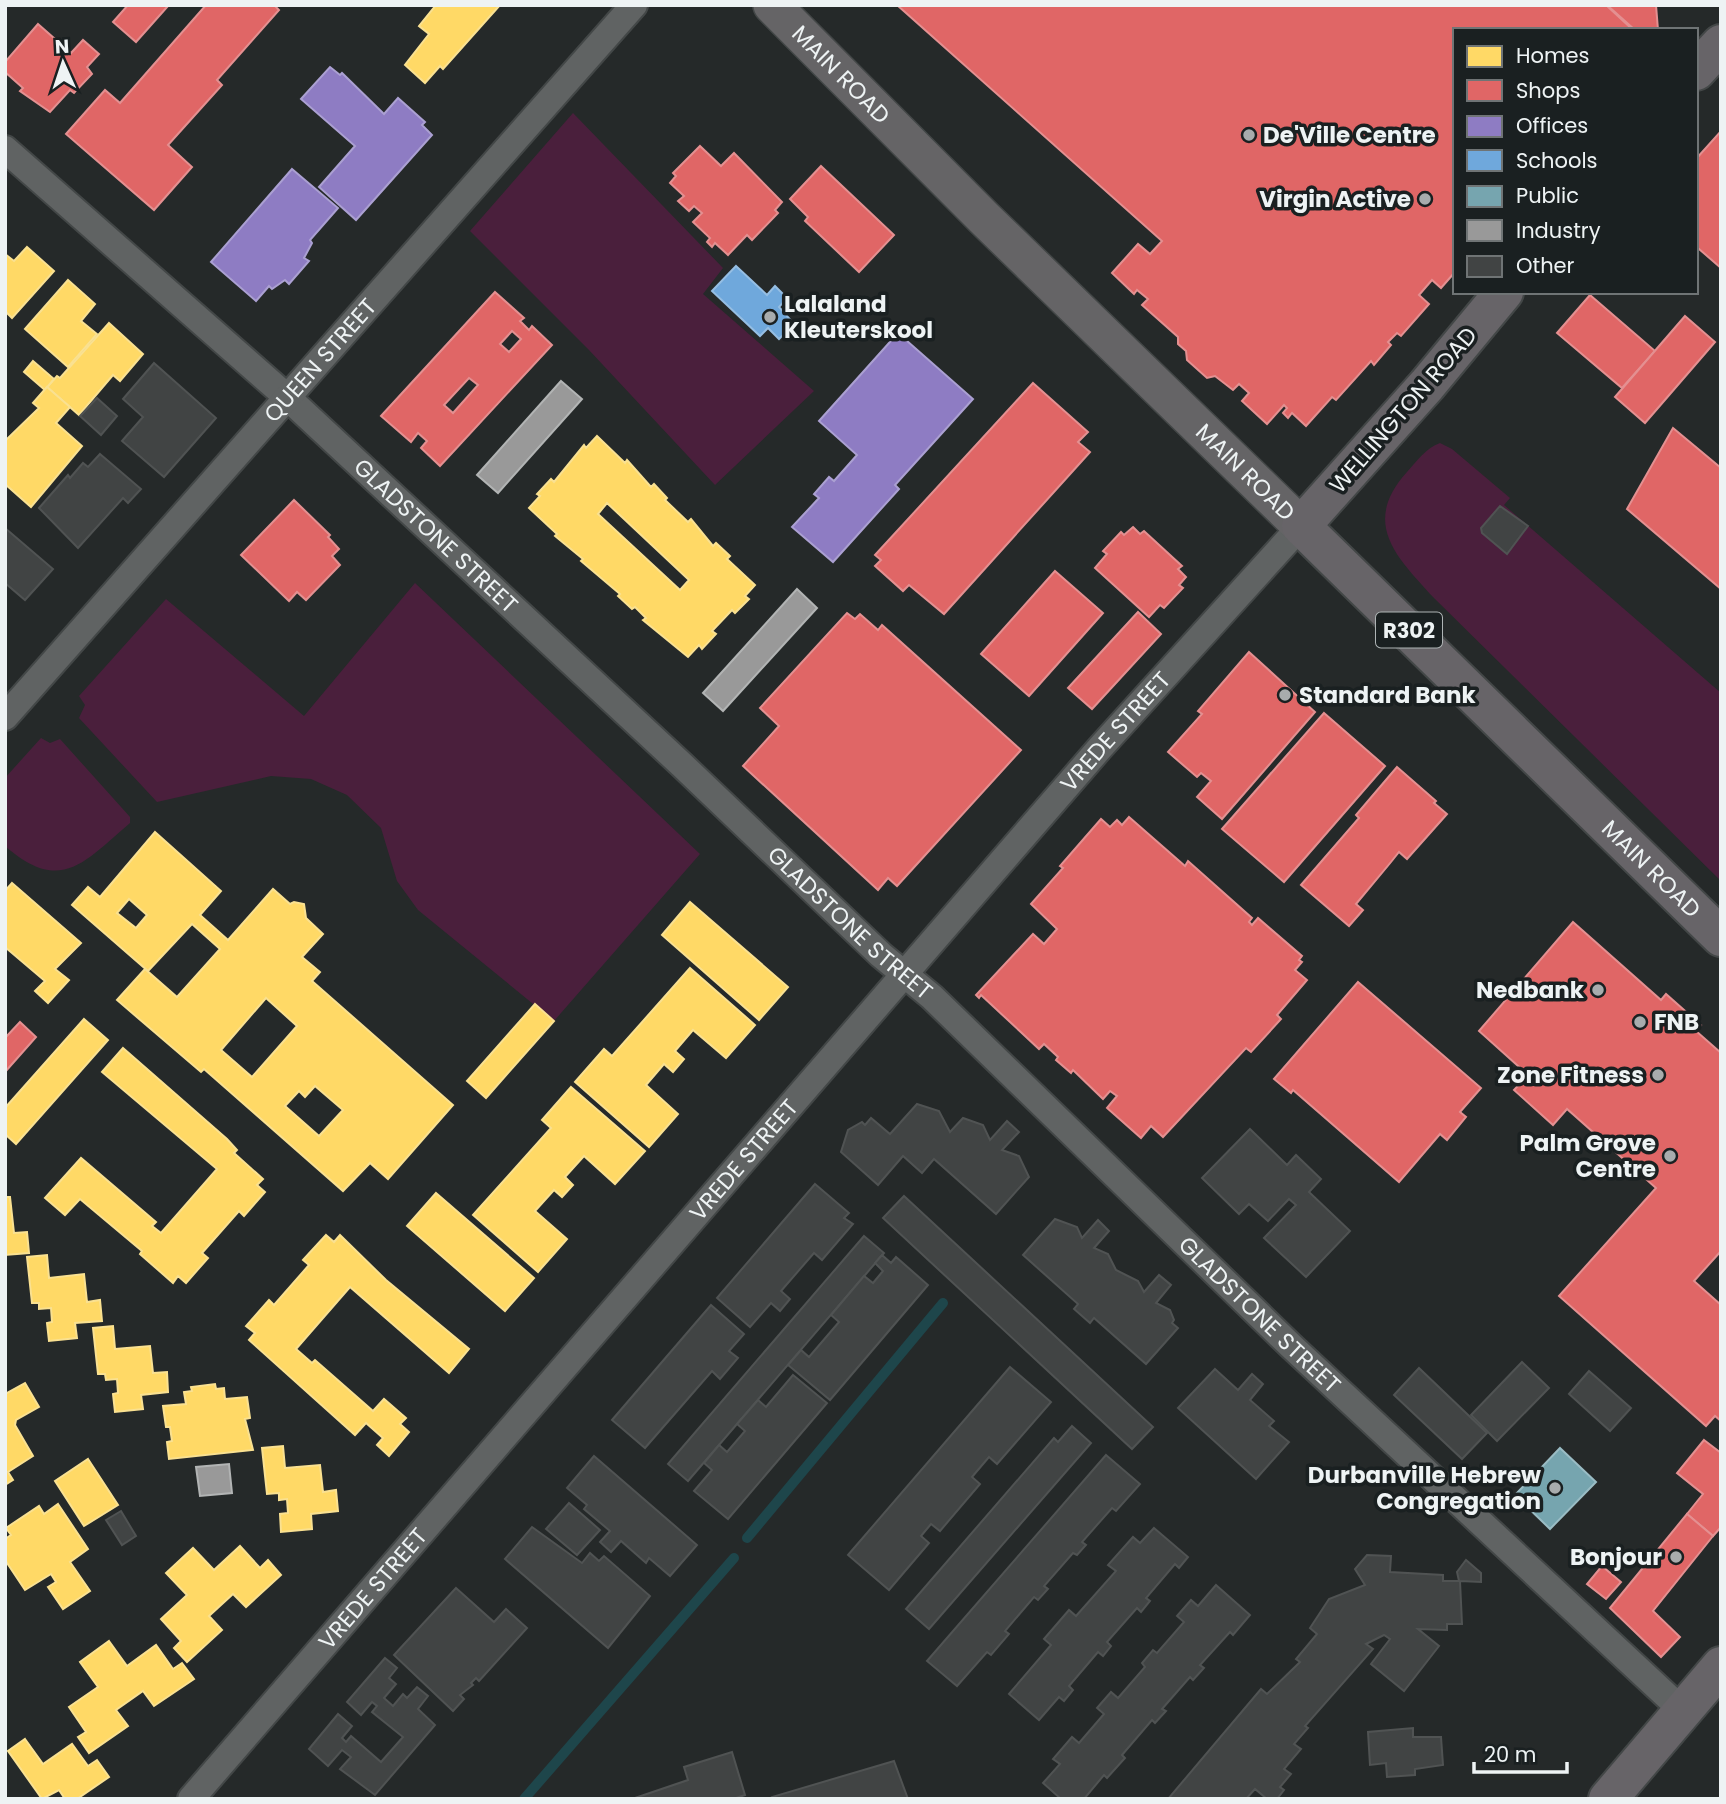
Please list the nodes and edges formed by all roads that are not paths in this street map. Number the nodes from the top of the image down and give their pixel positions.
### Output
1 (634, 5) edge
2 (772, 5) edge
3 (1721, 44) edge
4 (1698, 69) edge
5 (5, 149) edge
6 (1502, 294) edge
7 (288, 398) junction
8 (1301, 526) junction
9 (5, 717) edge
10 (1721, 937) edge
11 (903, 974) junction
12 (1721, 1666) edge
13 (1683, 1711) junction
14 (191, 1799) edge
15 (1608, 1799) edge

1 - 7 street, QUEEN STREET
2 - 8 main road, MAIN ROAD
3 - 4 main road
5 - 7 street, GLADSTONE STREET
6 - 8 main road, WELLINGTON ROAD
7 - 9 street, QUEEN STREET
7 - 11 street, GLADSTONE STREET
8 - 10 main road, MAIN ROAD / R302
8 - 11 street, VREDE STREET
11 - 13 street, GLADSTONE STREET
11 - 14 street, VREDE STREET
12 - 13 main road
13 - 15 main road

